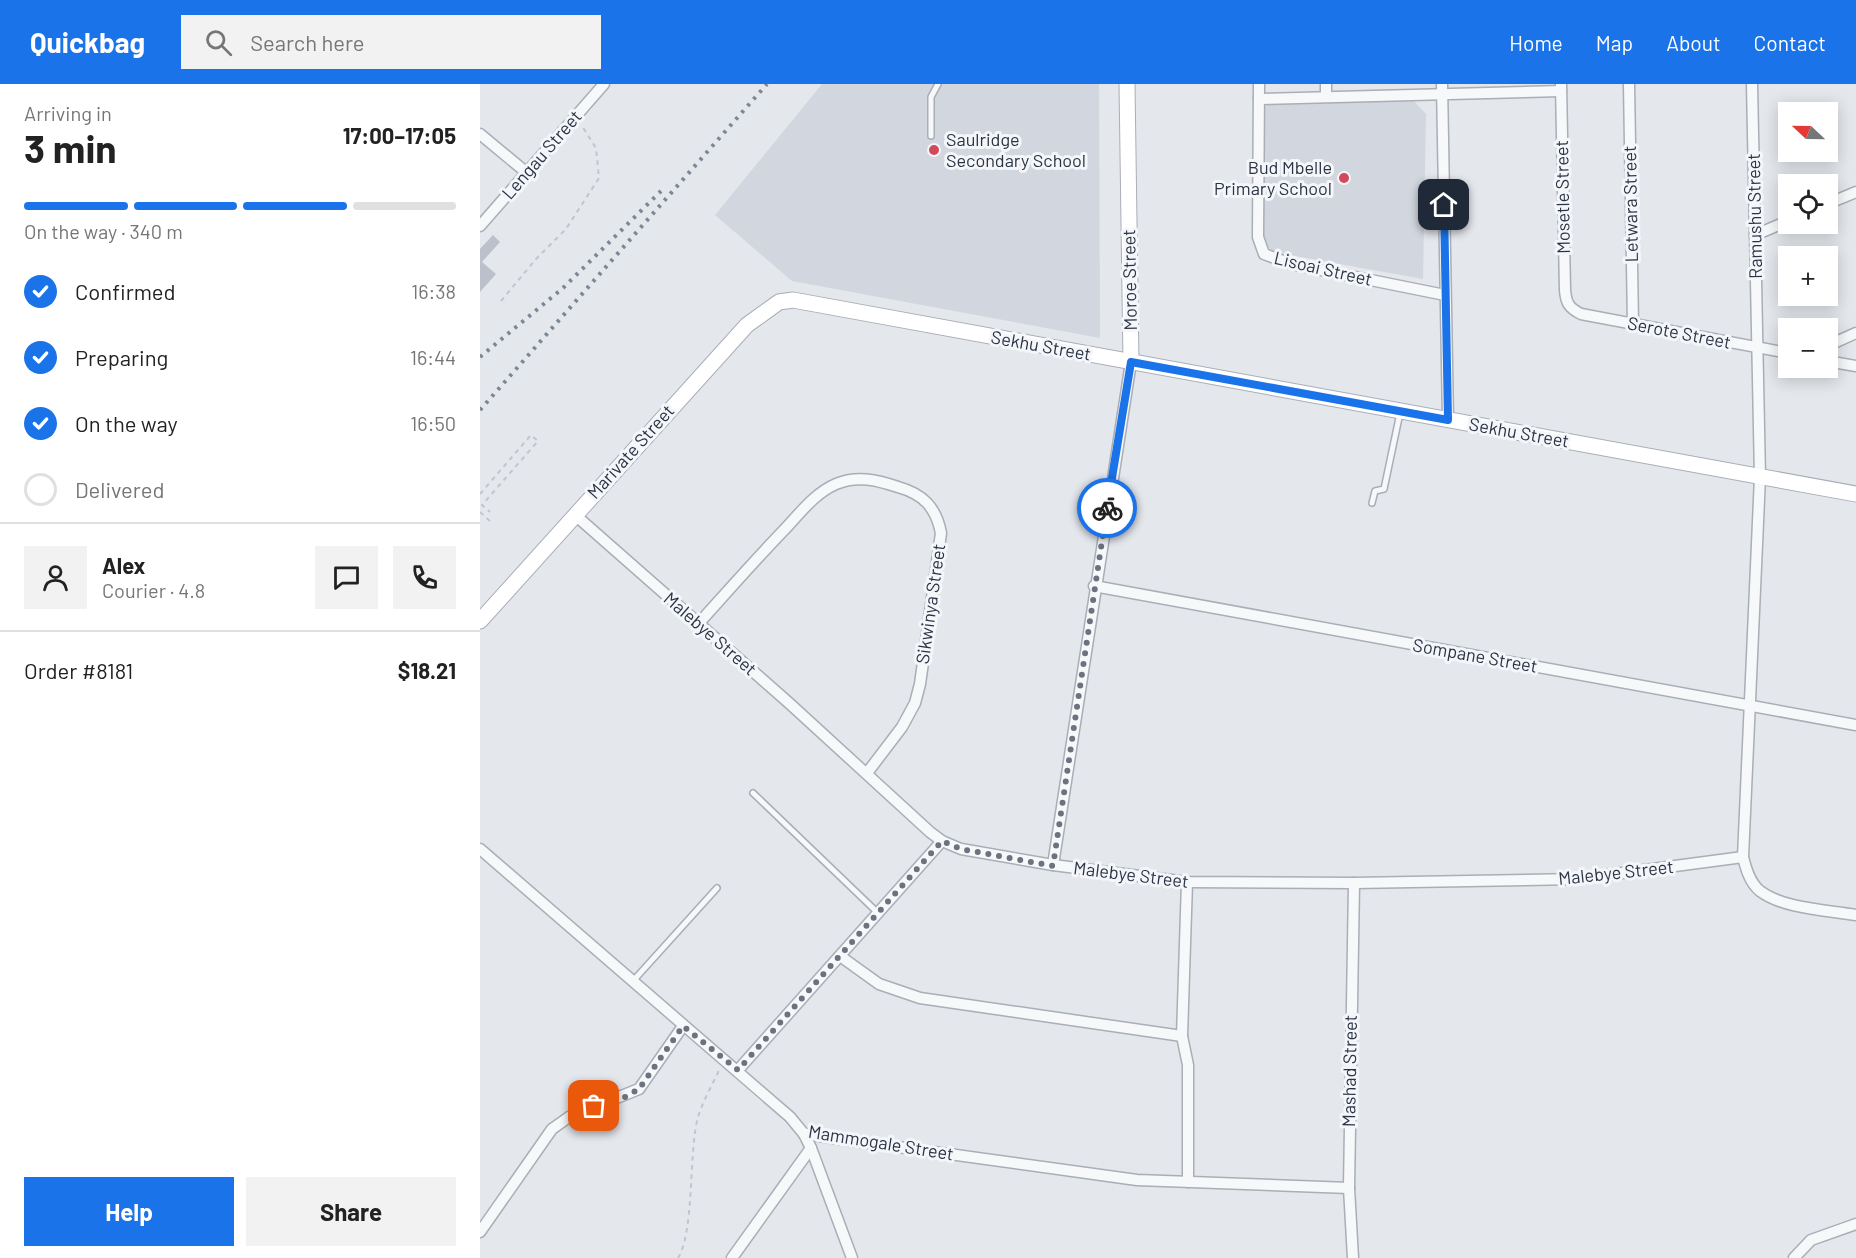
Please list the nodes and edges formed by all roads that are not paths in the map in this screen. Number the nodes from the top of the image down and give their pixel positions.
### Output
1 (604, 84) edge
2 (938, 84) edge
3 (1127, 84) edge
4 (1259, 84) edge
5 (1326, 84) edge
6 (1629, 84) edge
7 (1752, 84) edge
8 (1561, 87) edge
9 (1442, 88) edge
10 (1326, 96) junction
11 (1259, 99) junction
12 (480, 134) edge
13 (931, 136) dead end
14 (527, 173) junction
15 (1856, 192) edge
16 (1838, 199) edge
17 (1778, 225) edge
18 (480, 226) edge
19 (1755, 235) junction
20 (1444, 295) junction
21 (793, 300) joint
22 (1571, 308) joint
23 (1633, 324) junction
24 (1856, 333) edge
25 (1838, 341) edge
26 (1757, 348) junction
27 (1778, 352) edge
28 (1131, 362) junction
29 (1838, 363) edge
30 (1856, 366) edge
31 (1400, 411) junction
32 (1448, 420) junction
33 (1760, 477) junction
34 (1856, 494) edge
35 (1372, 503) dead end
36 (574, 514) junction
37 (1094, 586) junction
38 (480, 621) edge
39 (699, 623) junction
40 (1750, 707) junction
41 (1856, 725) edge
42 (867, 773) junction
43 (753, 793) dead end
44 (942, 841) junction
45 (480, 849) edge
46 (1743, 857) junction
47 (1053, 866) junction
48 (1186, 882) junction
49 (1354, 883) junction
50 (717, 888) dead end
51 (878, 913) junction
52 (1856, 915) edge
53 (840, 956) junction
54 (633, 981) junction
55 (683, 1026) junction
56 (1182, 1036) junction
57 (738, 1070) junction
58 (804, 1134) junction
59 (811, 1148) junction
60 (1188, 1182) junction
61 (1349, 1188) junction
62 (1856, 1224) edge
63 (480, 1232) edge
64 (732, 1258) edge
65 (852, 1258) edge
66 (1353, 1258) edge
67 (1794, 1258) edge

1 - 14 street, Lengau Street
2 - 13 lane
3 - 28 street, Moroe Street
4 - 11 street, Lisoai Street
5 - 10 street
6 - 23 street, Letwara Street
7 - 19 street, Ramushu Street
8 - 9 street
8 - 22 street, Mosetle Street
9 - 10 street
9 - 20 street
10 - 11 street
11 - 20 street, Lisoai Street
12 - 14 street
14 - 18 street, Lengau Street
15 - 16 street
17 - 19 street
19 - 26 street, Ramushu Street
20 - 32 street
21 - 28 street, Sekhu Street
21 - 36 street, Marivate Street
22 - 23 street, Serote Street
23 - 26 street, Serote Street
24 - 25 street
26 - 27 street, Serote Street
26 - 33 street, Ramushu Street
28 - 31 street, Sekhu Street
28 - 37 street, Moroe Street
29 - 30 street
31 - 32 street, Sekhu Street
31 - 35 lane
32 - 33 street, Sekhu Street
33 - 34 street, Sekhu Street
33 - 40 street, Ramushu Street
36 - 38 street, Marivate Street
36 - 39 street, Malebye Street
37 - 40 street, Sompane Street
37 - 47 street, Moroe Street
39 - 42 street, Malebye Street
39 - 42 street, Sikwinya Street
40 - 41 street, Sompane Street
40 - 46 street, Ramushu Street
42 - 44 street, Malebye Street
43 - 51 lane
44 - 47 street, Malebye Street
44 - 51 street
45 - 54 street, Mammogale Street
46 - 49 street, Malebye Street
46 - 52 street
47 - 48 street, Malebye Street
48 - 49 street, Malebye Street
48 - 56 street
49 - 61 street, Mashad Street
50 - 54 lane
51 - 53 street
53 - 56 street
53 - 57 street
54 - 55 street, Mammogale Street
55 - 57 street, Mammogale Street
55 - 63 street
56 - 60 street
57 - 58 street, Mammogale Street
58 - 59 street
58 - 60 street, Mammogale Street
59 - 64 street
59 - 65 street
60 - 61 street, Mammogale Street
61 - 66 street, Mashad Street
62 - 67 street

